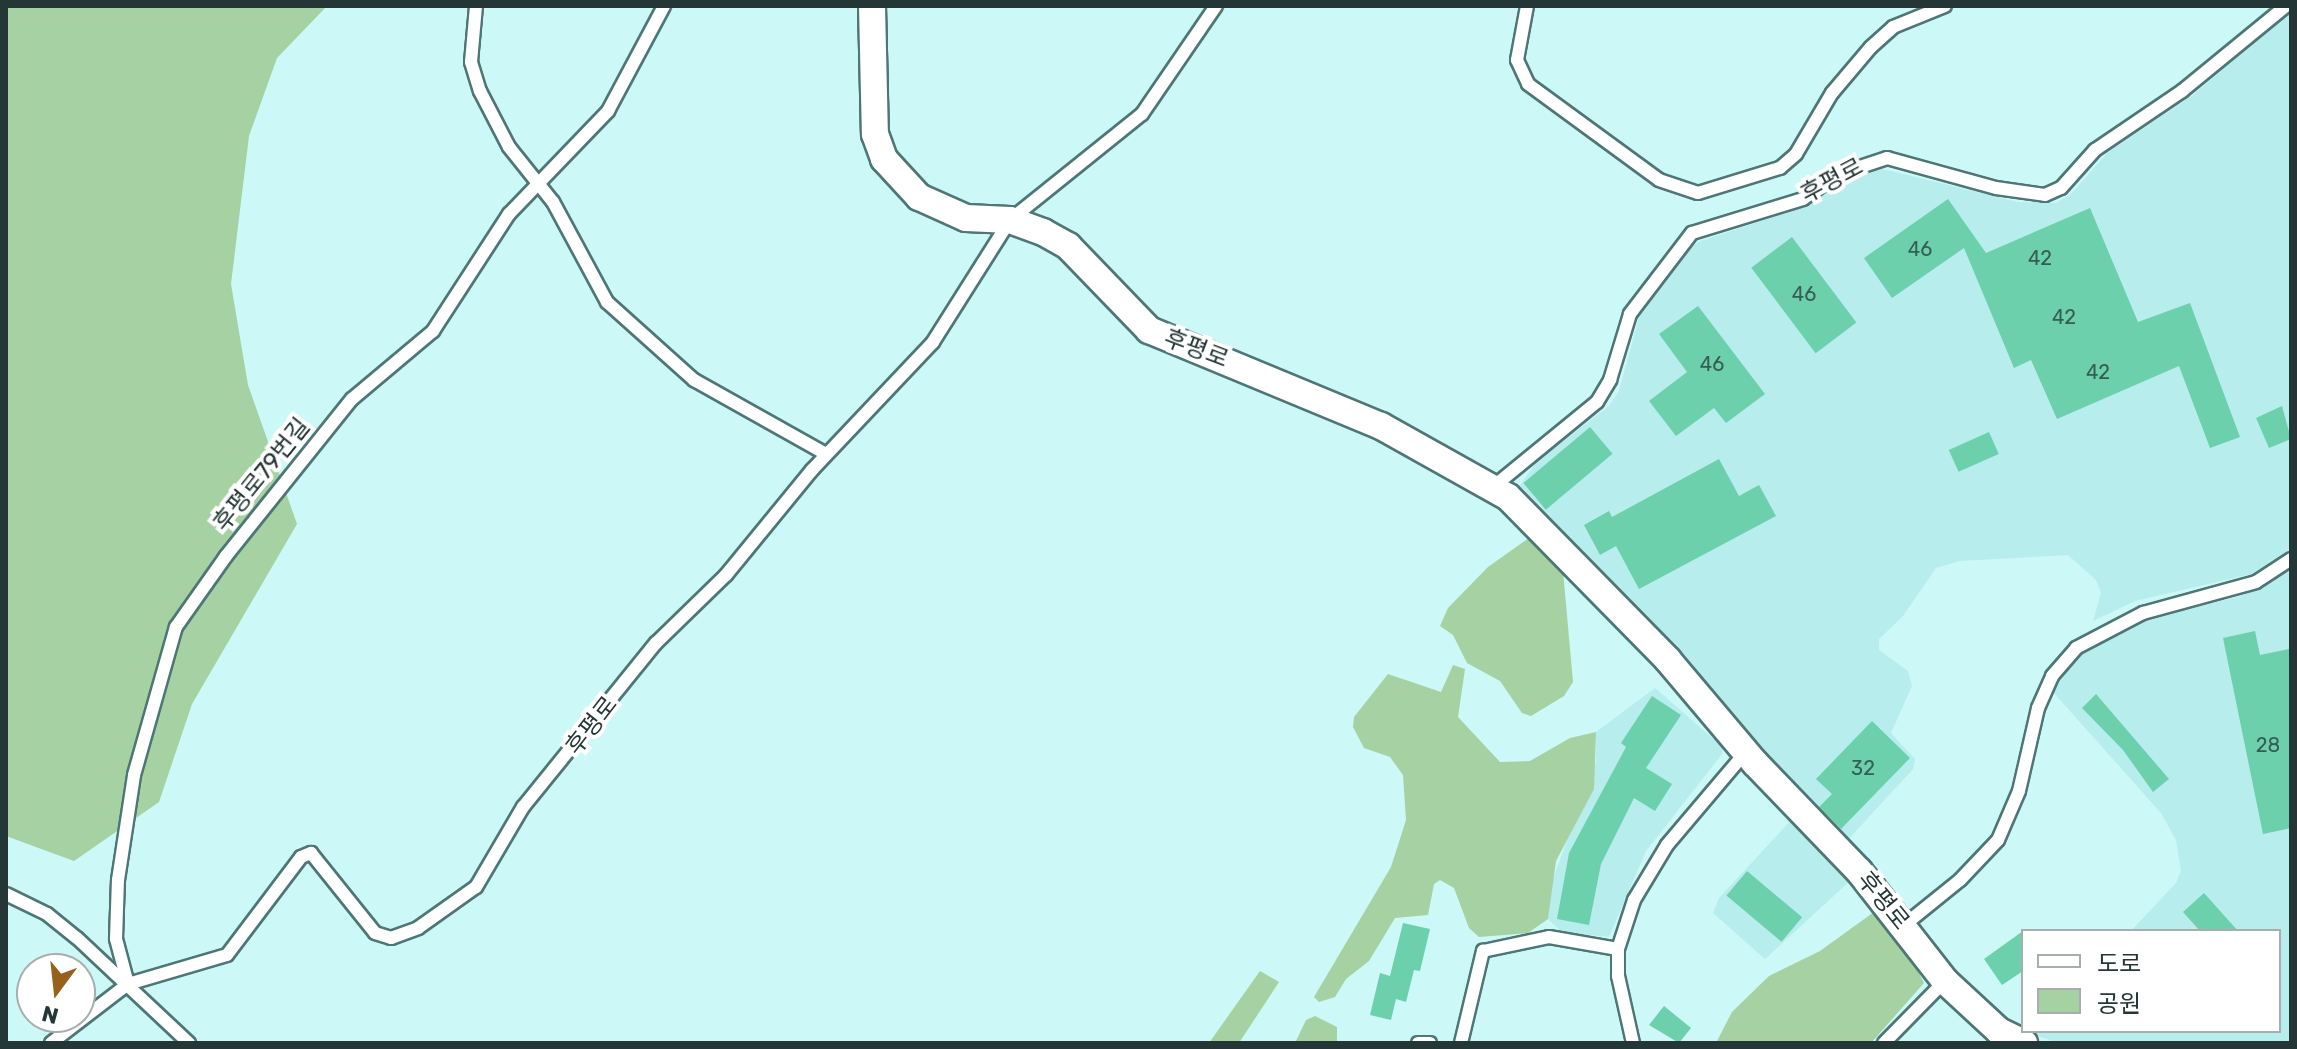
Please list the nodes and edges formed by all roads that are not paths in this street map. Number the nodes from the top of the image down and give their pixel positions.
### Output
1 (476, 6) edge
2 (664, 6) edge
3 (872, 6) edge
4 (1216, 6) edge
5 (1527, 6) edge
6 (1945, 6) edge
7 (2286, 6) edge
8 (535, 184) junction
9 (1010, 220) junction
10 (826, 454) junction
11 (1493, 487) junction
12 (2291, 559) edge
13 (1746, 752) junction
14 (6, 894) edge
15 (1903, 926) junction
16 (1618, 949) junction
17 (1945, 981) junction
18 (128, 984) junction
19 (51, 1043) edge
20 (189, 1043) edge
21 (1418, 1043) edge
22 (1430, 1043) edge
23 (1461, 1043) edge
24 (1633, 1043) edge
25 (1884, 1043) edge
26 (2024, 1043) edge

1 - 8 lane
2 - 8 lane, 후평로79번길
3 - 9 street, 후평로
4 - 9 lane, 후평로
5 - 6 lane
7 - 11 lane, 후평로
8 - 10 lane
8 - 18 lane, 후평로79번길
9 - 10 lane, 후평로
9 - 11 street, 후평로
10 - 18 lane, 후평로
11 - 13 street, 후평로
12 - 15 lane
13 - 15 street, 후평로
13 - 16 lane
14 - 18 lane
15 - 17 street, 후평로
16 - 23 lane
16 - 24 lane
17 - 25 lane
17 - 26 street, 후평로
18 - 19 lane
18 - 20 lane
21 - 22 lane

